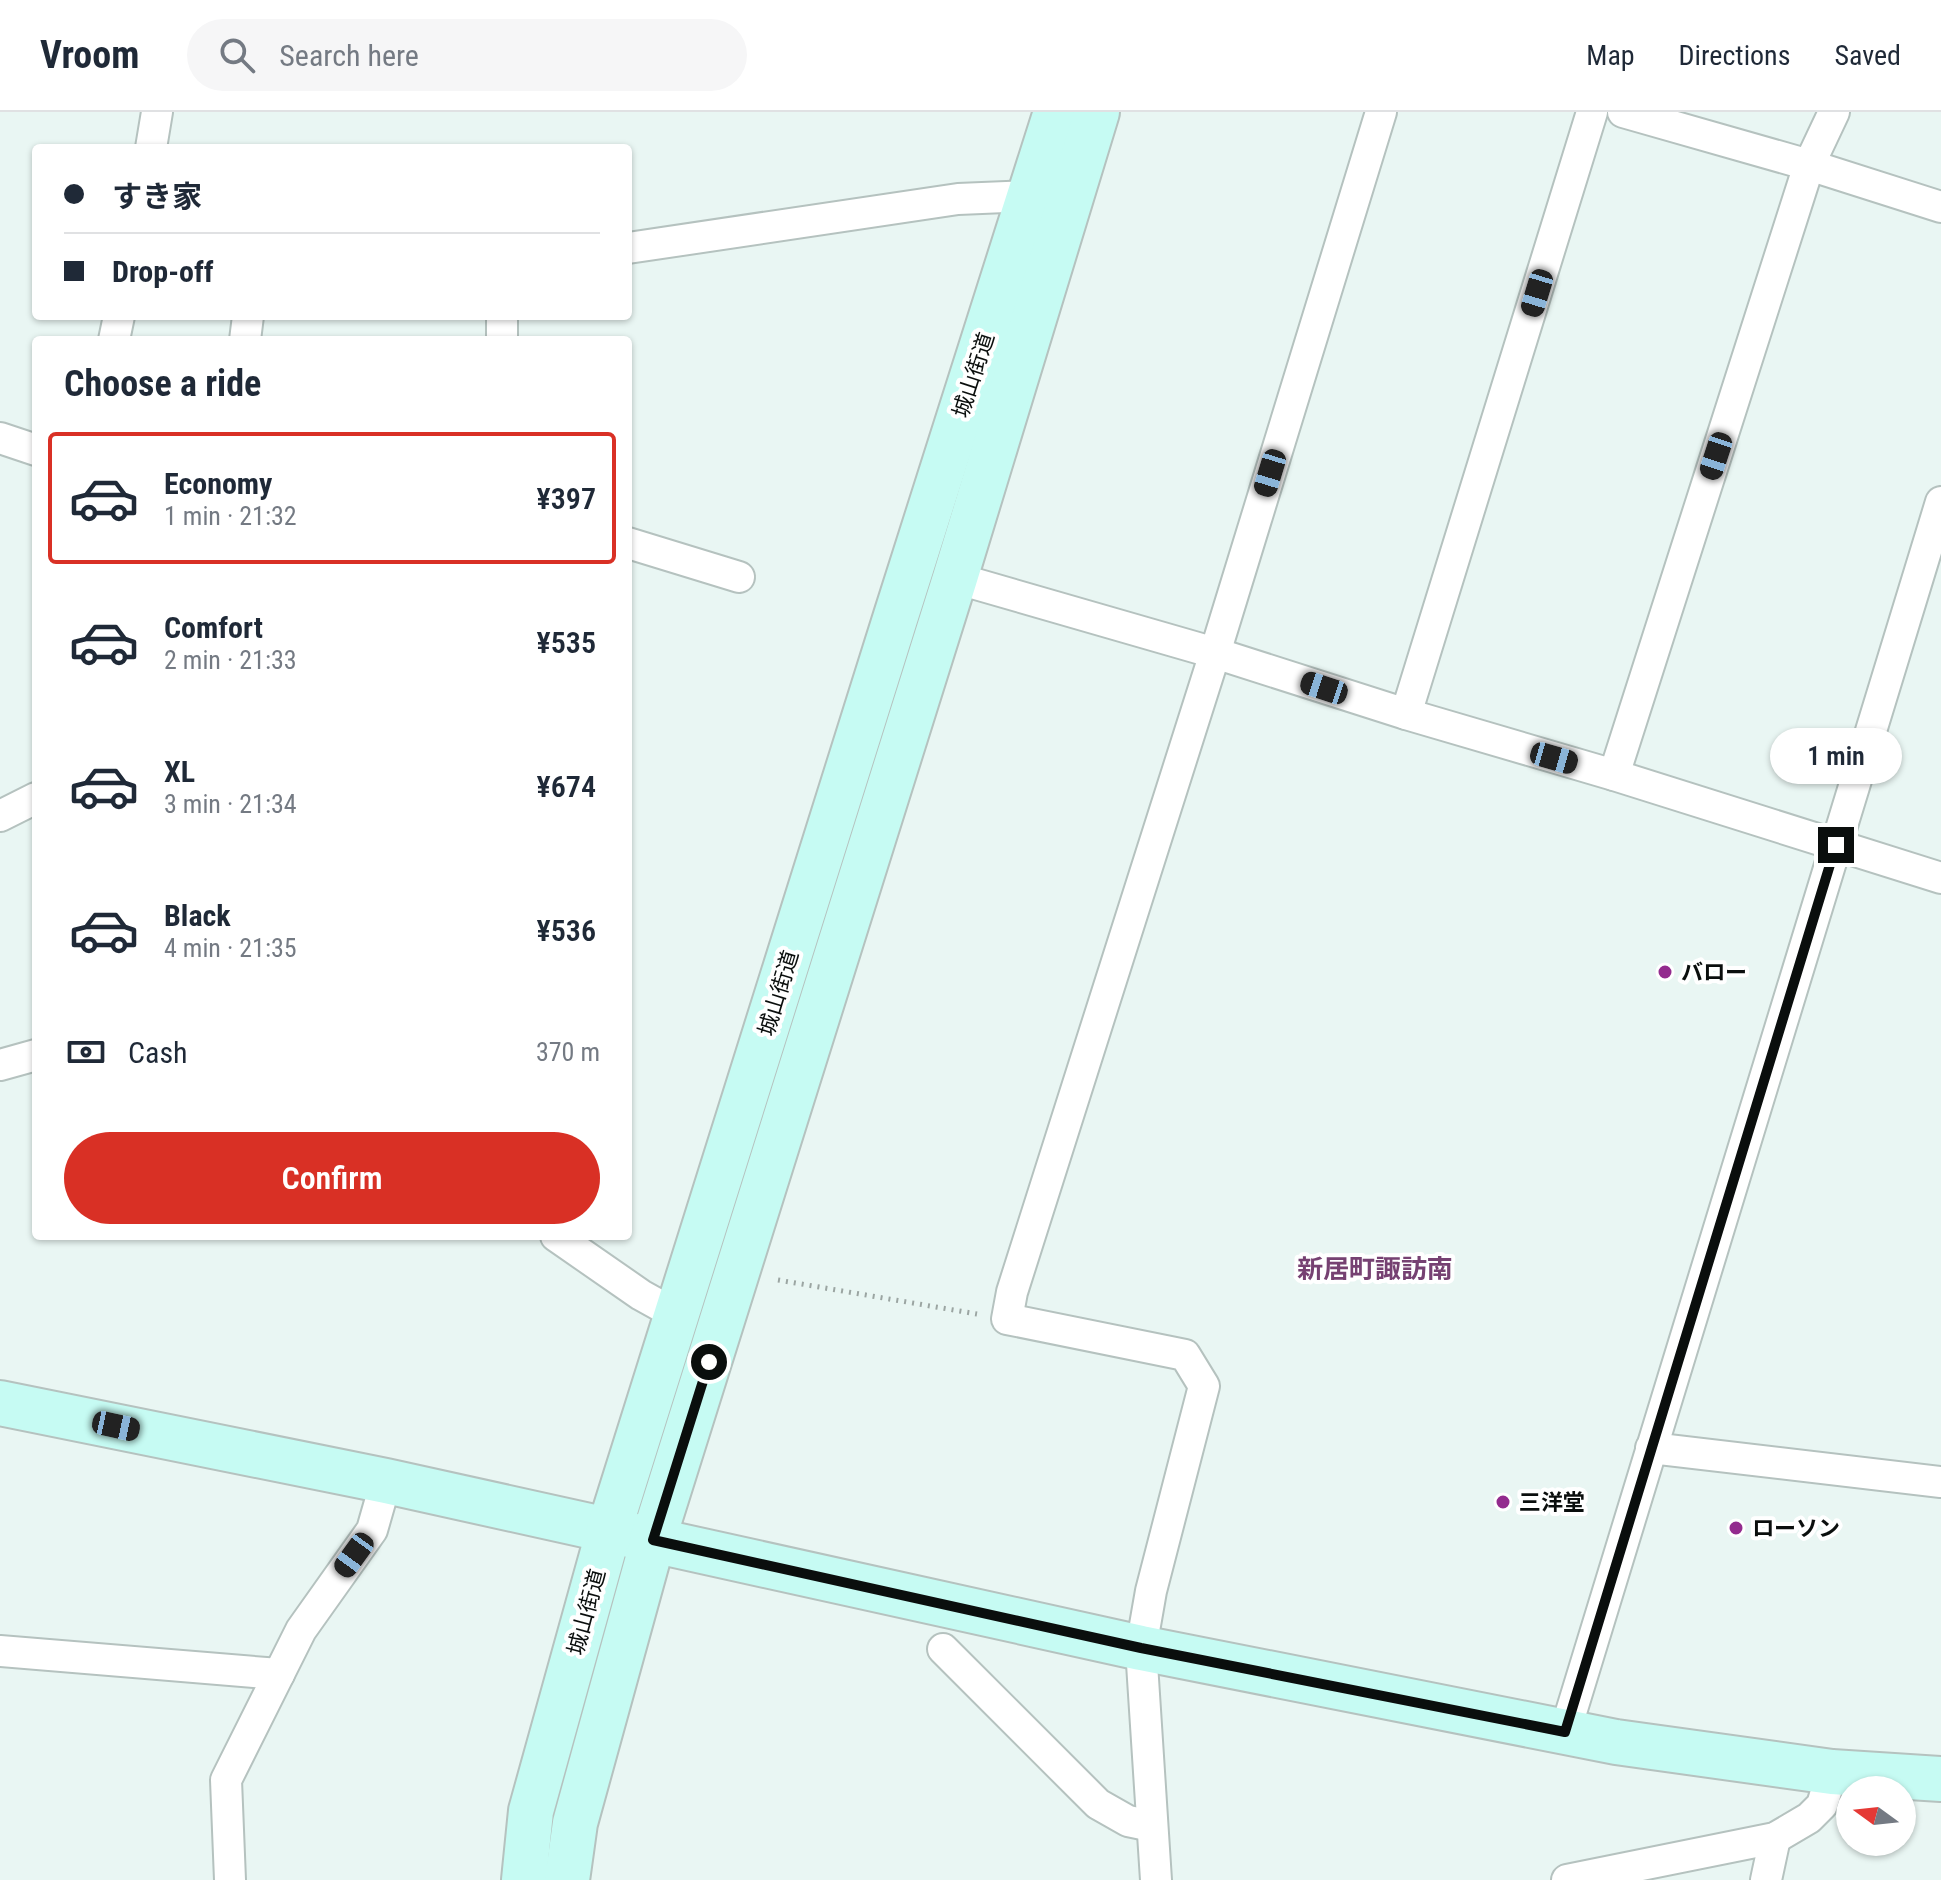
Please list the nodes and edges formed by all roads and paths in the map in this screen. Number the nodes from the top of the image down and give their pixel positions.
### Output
1 (157, 112) edge
2 (1056, 112) edge
3 (1097, 112) edge
4 (1381, 112) edge
5 (1592, 112) edge
6 (1623, 112) edge
7 (1834, 112) edge
8 (152, 144) edge
9 (1809, 165) junction
10 (1030, 196) junction
11 (1941, 207) edge
12 (632, 247) edge
13 (0, 438) edge
14 (32, 449) edge
15 (1941, 502) edge
16 (632, 544) edge
17 (739, 577) dead end
18 (955, 578) junction
19 (1215, 653) junction
20 (1406, 714) junction
21 (1614, 775) junction
22 (32, 800) edge
23 (0, 816) edge
24 (1836, 845) junction
25 (1941, 878) edge
26 (32, 1056) edge
27 (0, 1065) edge
28 (562, 1240) edge
29 (737, 1273) junction
30 (677, 1315) junction
31 (1007, 1319) junction
32 (0, 1403) edge
33 (1651, 1448) junction
34 (386, 1481) junction
35 (1941, 1482) edge
36 (609, 1530) junction
37 (653, 1540) junction
38 (1141, 1648) junction
39 (943, 1649) dead end
40 (0, 1651) edge
41 (279, 1674) junction
42 (1565, 1732) junction
43 (1832, 1772) junction
44 (1941, 1779) edge
45 (1152, 1826) junction
46 (1775, 1838) junction
47 (230, 1880) edge
48 (524, 1880) edge
49 (567, 1880) edge
50 (1156, 1880) edge
51 (1567, 1880) edge
52 (1766, 1880) edge

1 - 8 street
2 - 10 street, 城山街道
3 - 18 street, 城山街道
4 - 19 street
5 - 20 street
6 - 9 street
7 - 9 street
9 - 11 street
9 - 21 street
10 - 12 street
10 - 30 street, 城山街道
13 - 14 street
15 - 24 street
16 - 17 street
18 - 19 street
18 - 29 street, 城山街道
19 - 20 street
19 - 31 street
20 - 21 street
21 - 24 street
22 - 23 street
24 - 25 street
24 - 33 street
26 - 27 street
28 - 30 street
29 - 31 path
29 - 37 street, 城山街道
30 - 36 street, 城山街道
31 - 38 street
32 - 34 street
33 - 35 street
33 - 42 street
34 - 36 street
34 - 41 street
36 - 37 street
36 - 48 street, 城山街道
37 - 38 street
37 - 49 street, 城山街道
38 - 42 street
38 - 45 street
39 - 45 street
40 - 41 street
41 - 47 street
42 - 43 street
43 - 44 street
43 - 46 street
45 - 50 street
46 - 51 street
46 - 52 street

